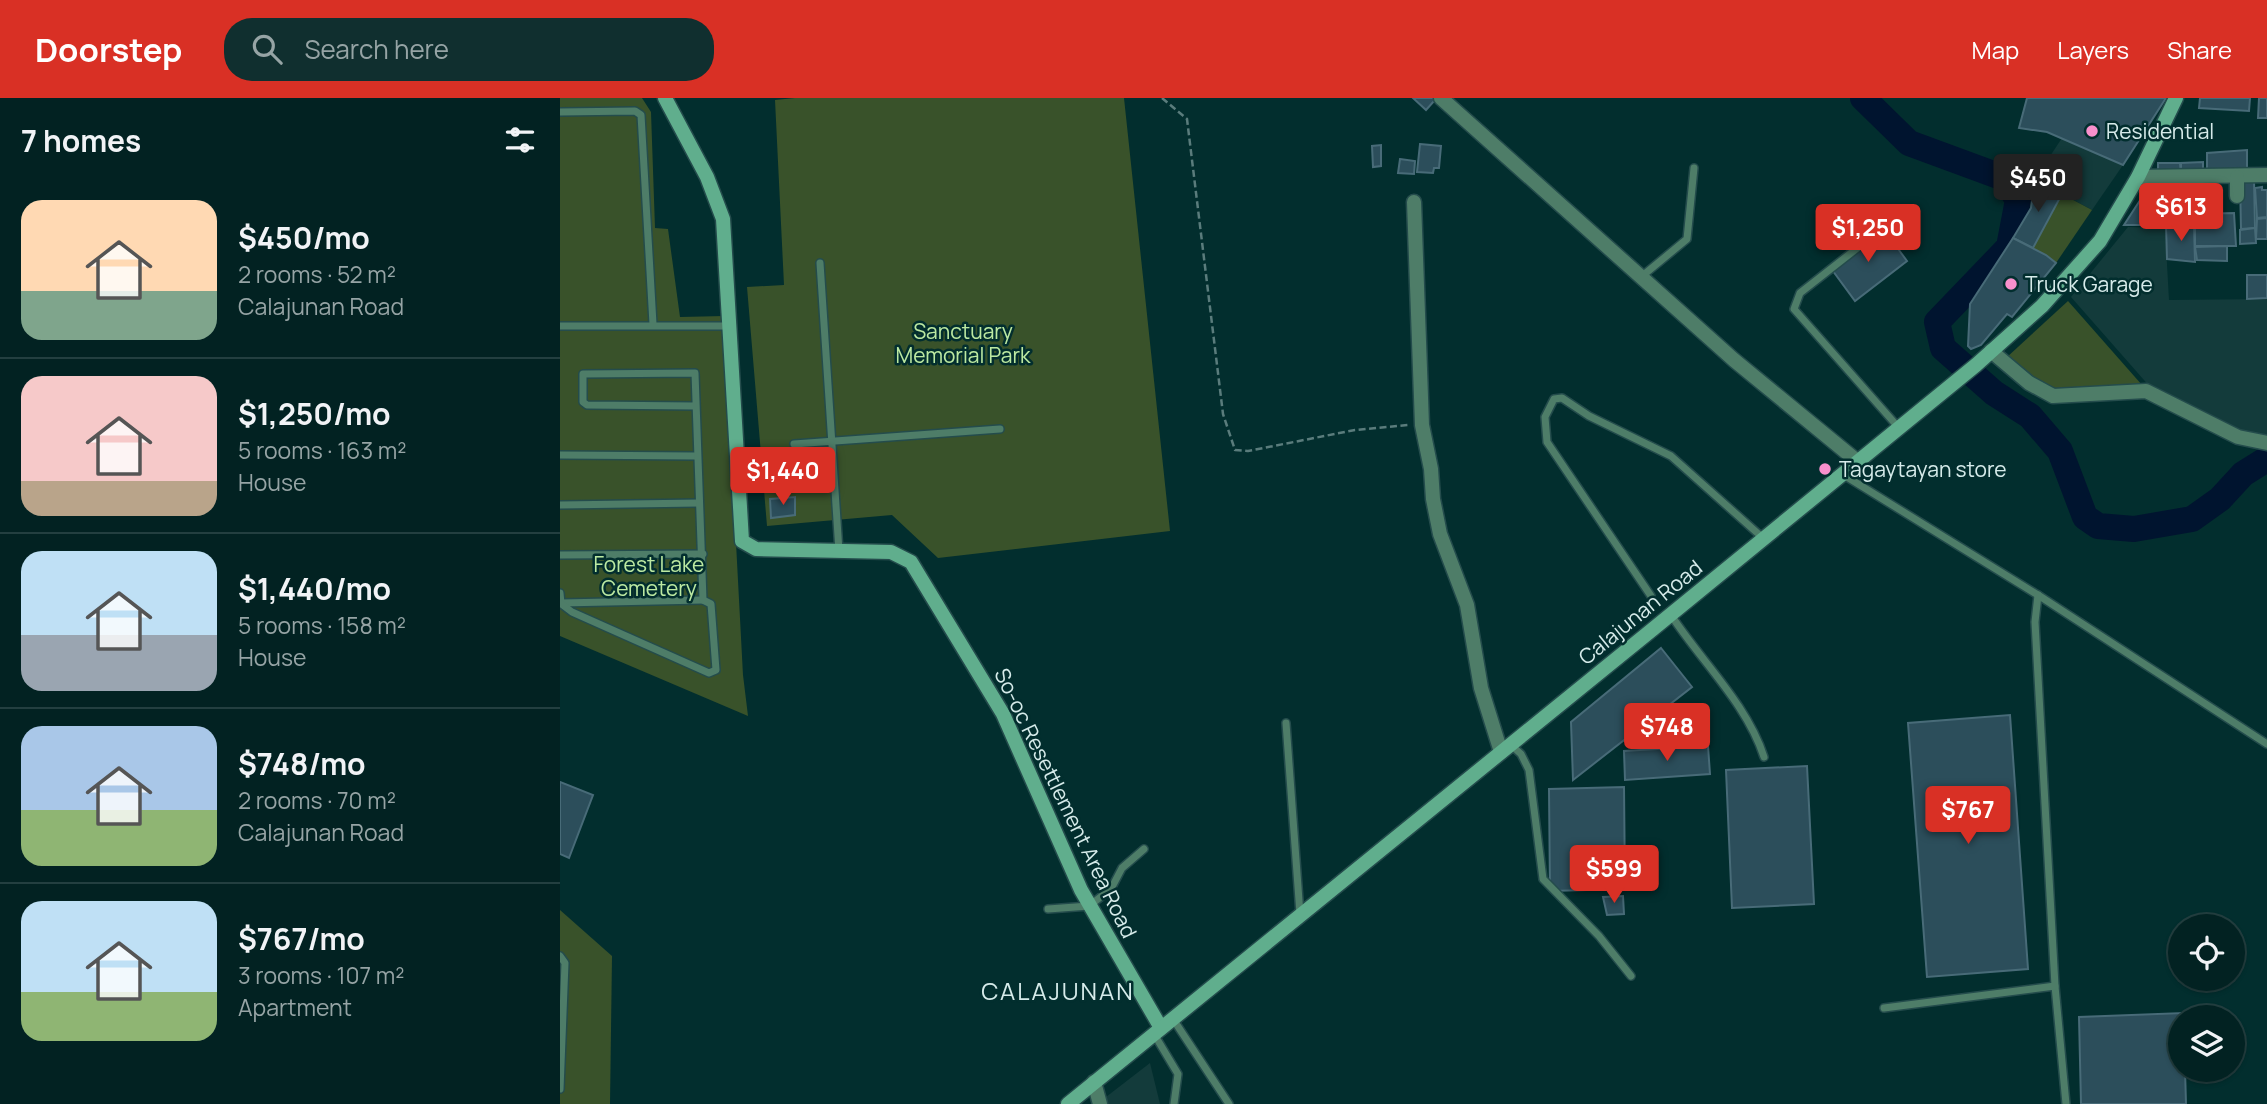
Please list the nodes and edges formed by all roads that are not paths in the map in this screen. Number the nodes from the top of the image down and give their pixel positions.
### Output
1 (665, 98) edge
2 (1441, 98) edge
3 (2176, 98) edge
4 (560, 112) edge
5 (1694, 168) dead end
6 (2267, 175) edge
7 (2138, 177) junction
8 (2237, 177) junction
9 (2237, 196) dead end
10 (1414, 202) dead end
11 (1874, 235) dead end
12 (820, 263) dead end
13 (1641, 277) junction
14 (653, 324) junction
15 (560, 326) edge
16 (731, 326) junction
17 (1991, 351) junction
18 (696, 406) junction
19 (1899, 428) junction
20 (1000, 429) dead end
21 (832, 441) junction
22 (2267, 443) edge
23 (794, 444) dead end
24 (560, 455) edge
25 (696, 456) junction
26 (1857, 461) junction
27 (1841, 474) junction
28 (699, 503) junction
29 (560, 505) edge
30 (1763, 538) junction
31 (839, 552) junction
32 (703, 554) junction
33 (560, 555) edge
34 (560, 593) edge
35 (2038, 595) junction
36 (1651, 596) dead end
37 (703, 600) junction
38 (560, 603) edge
39 (1671, 614) junction
40 (1286, 723) dead end
41 (2267, 744) edge
42 (1506, 748) junction
43 (1764, 757) dead end
44 (1144, 849) dead end
45 (1089, 906) junction
46 (1048, 909) dead end
47 (1300, 915) junction
48 (560, 956) edge
49 (1631, 976) dead end
50 (2055, 986) junction
51 (1884, 1008) dead end
52 (1163, 1027) junction
53 (560, 1069) edge
54 (1094, 1083) junction
55 (560, 1089) edge
56 (1068, 1104) edge
57 (1100, 1104) edge
58 (1174, 1104) edge
59 (1229, 1104) edge
60 (2066, 1104) edge

1 - 16 main road, So-oc Resettlement Area Road
2 - 13 street
3 - 7 main road, Calajunan Road
4 - 14 lane
5 - 13 lane
6 - 8 street
7 - 8 street
7 - 17 main road, Calajunan Road
8 - 9 street
10 - 42 street
11 - 19 lane
12 - 21 lane
13 - 26 street
14 - 15 lane
14 - 16 lane
16 - 31 main road, So-oc Resettlement Area Road
17 - 19 main road, Calajunan Road
17 - 22 street
18 - 18 lane
18 - 25 lane
19 - 26 main road, Calajunan Road
20 - 21 lane
21 - 23 lane
21 - 31 lane
24 - 25 lane
25 - 28 lane
26 - 27 main road, Calajunan Road
27 - 30 main road, Calajunan Road
27 - 35 lane
28 - 29 lane
28 - 32 lane
30 - 36 lane
30 - 39 main road, Calajunan Road
31 - 45 main road, So-oc Resettlement Area Road
32 - 33 lane
32 - 37 lane
34 - 38 lane
35 - 41 lane
35 - 50 lane
37 - 38 lane
37 - 38 lane
39 - 42 main road, Calajunan Road
39 - 43 lane
40 - 47 lane
42 - 47 main road, Calajunan Road
42 - 49 lane
44 - 45 lane
45 - 46 lane
45 - 52 main road, So-oc Resettlement Area Road
47 - 52 main road, Calajunan Road
48 - 53 lane
50 - 51 lane
50 - 60 lane
52 - 54 main road, Calajunan Road
52 - 58 lane
52 - 59 lane
53 - 55 lane
54 - 56 main road, Calajunan Road
54 - 57 street

